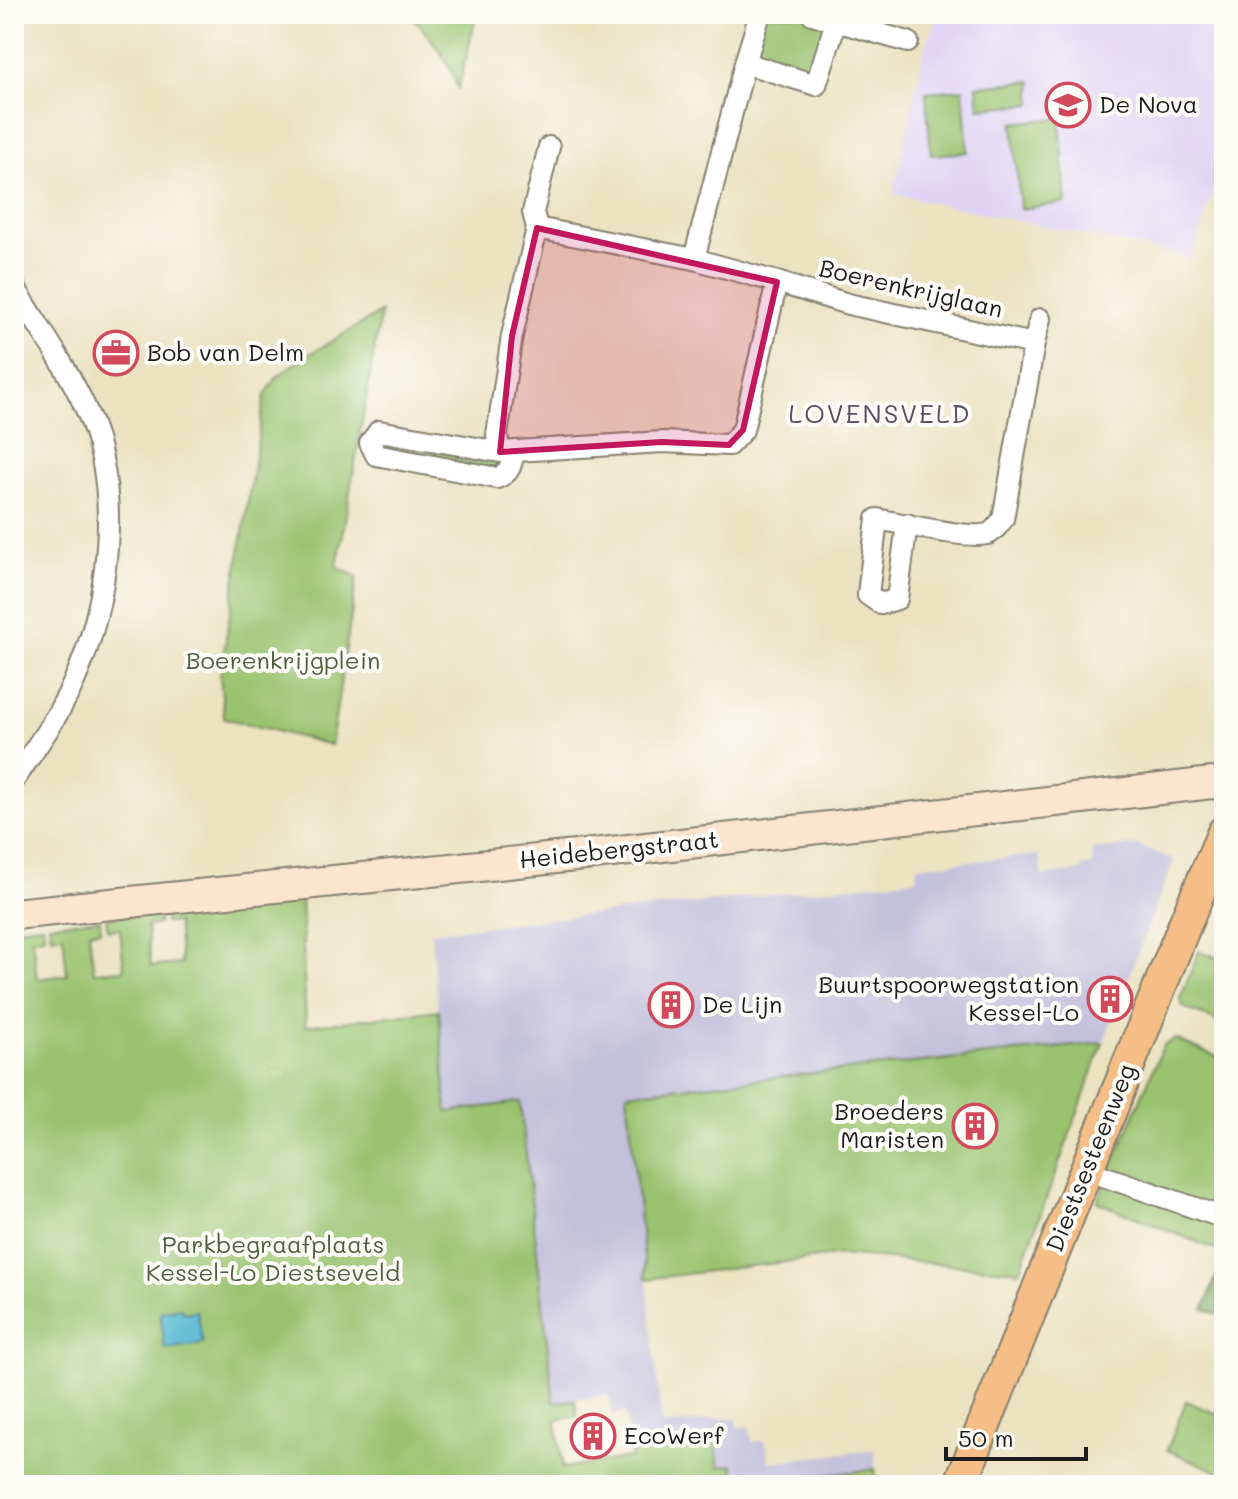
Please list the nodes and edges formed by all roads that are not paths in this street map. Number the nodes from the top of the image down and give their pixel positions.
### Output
1 (760, 14) edge
2 (812, 14) edge
3 (836, 21) junction
4 (908, 42) dead end
5 (745, 63) junction
6 (549, 147) dead end
7 (537, 228) junction
8 (694, 259) junction
9 (777, 282) junction
10 (14, 286) edge
11 (1040, 319) dead end
12 (1034, 344) junction
13 (499, 447) junction
14 (907, 524) dead end
15 (14, 780) edge
16 (1224, 785) edge
17 (1224, 832) edge
18 (14, 914) edge
19 (1086, 1170) junction
20 (1224, 1218) edge
21 (960, 1485) edge

1 - 5 street
2 - 3 street
3 - 4 street
3 - 5 street
5 - 8 street
6 - 7 street
7 - 8 street, Boerenkrijglaan
7 - 13 street
8 - 9 street, Boerenkrijglaan
9 - 12 street, Boerenkrijglaan
9 - 13 street
10 - 15 street
11 - 12 street
12 - 14 street
13 - 13 street
16 - 18 street, Heidebergstraat
17 - 19 main road, Diestsesteenweg
19 - 20 street
19 - 21 main road, Diestsesteenweg

